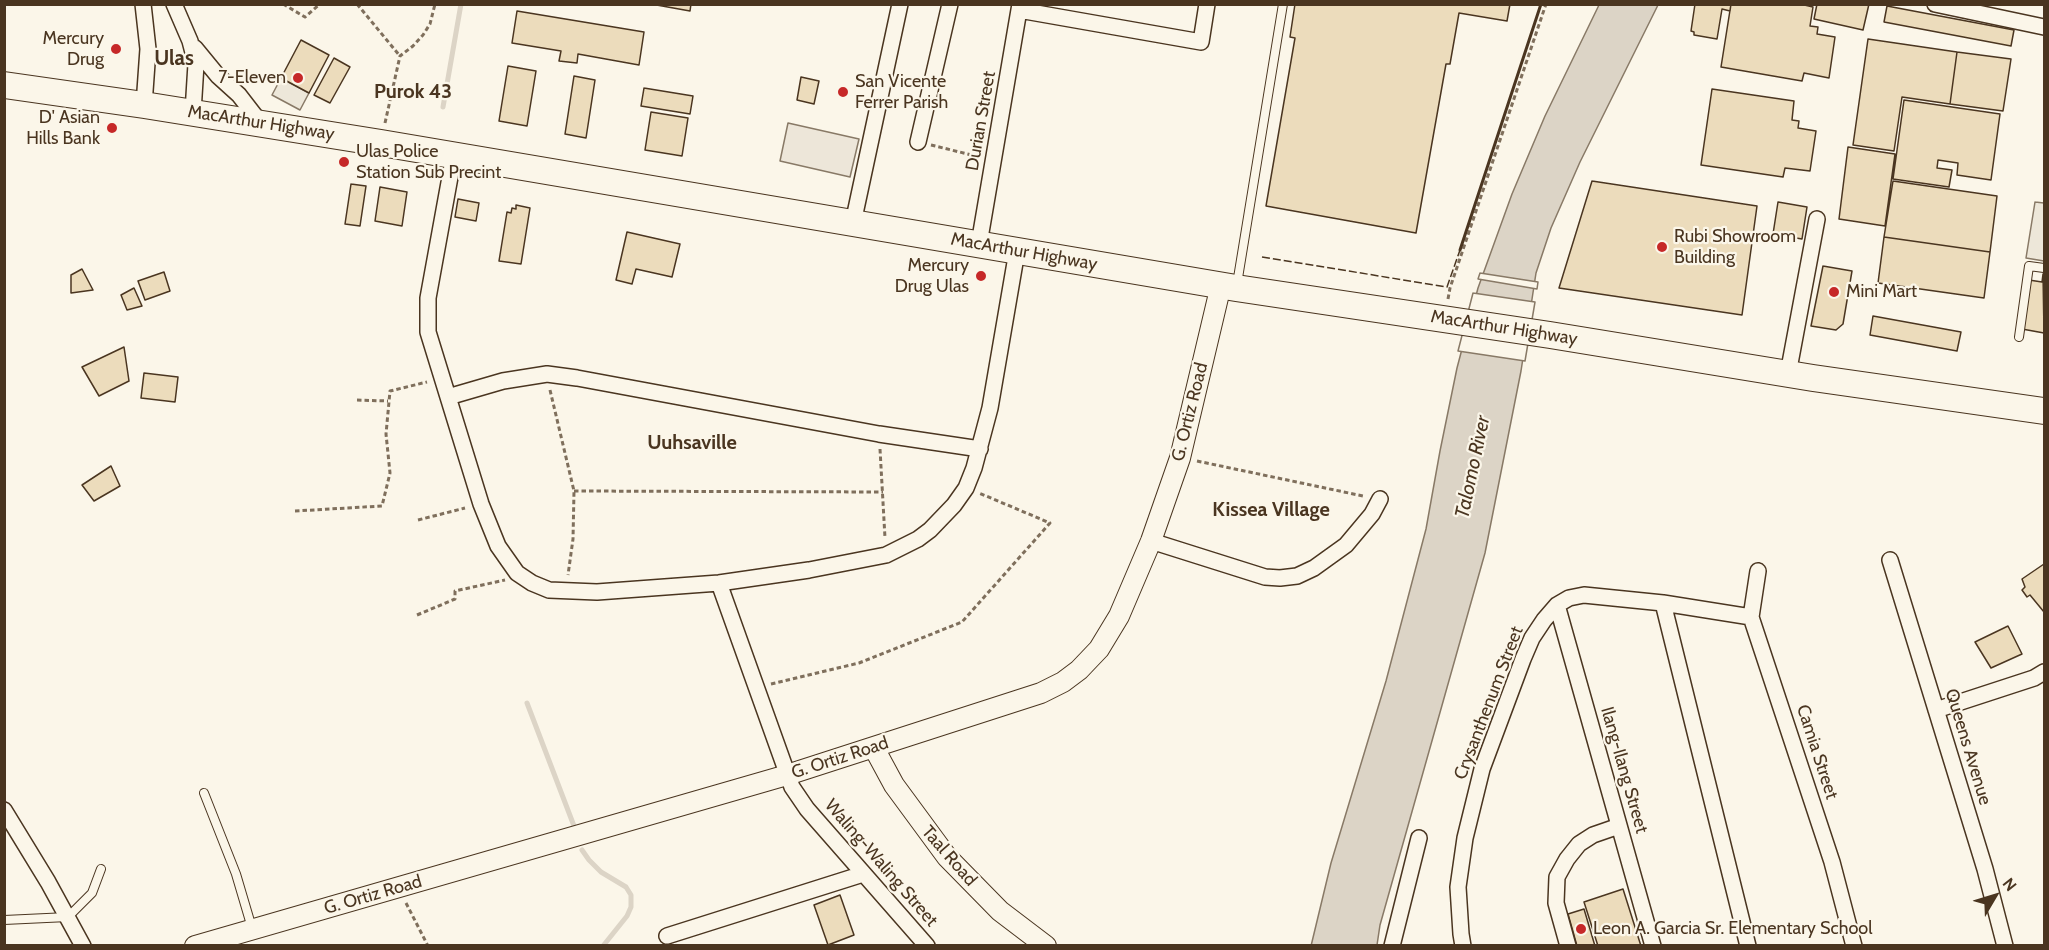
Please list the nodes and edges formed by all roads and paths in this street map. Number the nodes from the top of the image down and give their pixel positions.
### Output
1 (143, 4) edge
2 (174, 4) edge
3 (283, 4) edge
4 (320, 4) edge
5 (357, 4) edge
6 (435, 4) edge
7 (900, 4) edge
8 (950, 4) edge
9 (1207, 4) edge
10 (1283, 4) edge
11 (1546, 4) edge
12 (1935, 4) edge
13 (1020, 7) edge
14 (2044, 27) edge
15 (190, 41) junction
16 (400, 56) junction
17 (4, 85) edge
18 (144, 105) junction
19 (193, 112) junction
20 (258, 123) junction
21 (918, 142) joint
22 (381, 143) junction
23 (454, 155) junction
24 (994, 160) junction
25 (1817, 219) dead end
26 (853, 223) junction
27 (979, 244) junction
28 (1017, 250) junction
29 (2044, 268) edge
30 (1229, 286) junction
31 (1447, 319) junction
32 (2019, 337) dead end
33 (1788, 374) junction
34 (547, 375) junction
35 (442, 378) junction
36 (448, 397) junction
37 (357, 400) dead end
38 (389, 401) junction
39 (2044, 411) edge
40 (879, 434) junction
41 (980, 449) junction
42 (1180, 458) junction
43 (966, 488) junction
44 (574, 491) junction
45 (883, 492) junction
46 (1380, 499) joint
47 (481, 504) junction
48 (295, 511) dead end
49 (418, 520) dead end
50 (1151, 541) junction
51 (886, 555) junction
52 (1890, 560) dead end
53 (1758, 571) dead end
54 (517, 573) junction
55 (719, 583) junction
56 (564, 592) junction
57 (1662, 603) junction
58 (1557, 605) junction
59 (417, 615) dead end
60 (1751, 617) junction
61 (2044, 672) edge
62 (756, 687) junction
63 (1936, 710) junction
64 (874, 748) junction
65 (788, 776) junction
66 (204, 793) dead end
67 (4, 810) edge
68 (1619, 826) junction
69 (1419, 838) dead end
70 (101, 869) dead end
71 (863, 874) junction
72 (398, 888) junction
73 (68, 917) junction
74 (4, 920) edge
75 (253, 929) junction
76 (667, 936) dead end
77 (83, 945) edge
78 (195, 945) edge
79 (428, 945) edge
80 (927, 945) edge
81 (1046, 945) edge
82 (1392, 945) edge
83 (1463, 945) edge
84 (1568, 945) edge
85 (1653, 945) edge
86 (1748, 945) edge
87 (1854, 945) edge
88 (2005, 945) edge

1 - 18 street
2 - 15 street
3 - 4 path
5 - 16 path
6 - 16 path
7 - 26 street
8 - 21 street
9 - 13 street
10 - 30 lane
11 - 31 path
12 - 14 street
13 - 24 street, Durian Street
15 - 19 street
15 - 20 street
16 - 22 path
17 - 18 highway, MacArthur Highway
18 - 19 highway, MacArthur Highway
19 - 20 highway, MacArthur Highway
20 - 22 highway, MacArthur Highway
21 - 24 path
22 - 23 highway, MacArthur Highway
23 - 26 highway, MacArthur Highway
23 - 35 street
24 - 27 street, Durian Street
25 - 33 street
26 - 27 highway, MacArthur Highway
27 - 28 highway, MacArthur Highway
28 - 30 highway, MacArthur Highway
28 - 41 street
29 - 32 lane
30 - 31 highway, MacArthur Highway
30 - 42 street, G. Ortiz Road
31 - 33 highway, MacArthur Highway
33 - 39 highway, MacArthur Highway
34 - 36 street
34 - 40 street
34 - 44 path
35 - 36 street
35 - 38 path
36 - 47 street
37 - 38 path
38 - 48 path
40 - 41 street
40 - 45 path
41 - 43 street
42 - 46 path
42 - 50 street, G. Ortiz Road
43 - 51 street
43 - 62 path
44 - 45 path
44 - 56 path
45 - 51 path
46 - 50 street
47 - 49 path
47 - 54 street
50 - 64 street, G. Ortiz Road
51 - 55 street
52 - 63 street, Queens Avenue
53 - 60 street, Camia Street
54 - 56 street
54 - 59 path
55 - 56 street
55 - 62 street, Waling-Waling Street
57 - 58 street
57 - 60 street
57 - 86 street
58 - 68 street, Ilang-Ilang Street
58 - 83 street, Crysanthenum Street
60 - 87 street, Camia Street
61 - 63 street
62 - 65 street, Waling-Waling Street
63 - 88 street, Queens Avenue
64 - 65 street, G. Ortiz Road
64 - 81 street, Taal Road
65 - 71 street, Waling-Waling Street
65 - 72 street, G. Ortiz Road
66 - 75 lane
67 - 73 street
68 - 84 street
68 - 85 street, Ilang-Ilang Street
69 - 82 street
70 - 73 lane
71 - 76 street
71 - 80 street, Waling-Waling Street
72 - 75 street, G. Ortiz Road
72 - 79 path
73 - 74 lane
73 - 77 street
75 - 78 street, G. Ortiz Road

